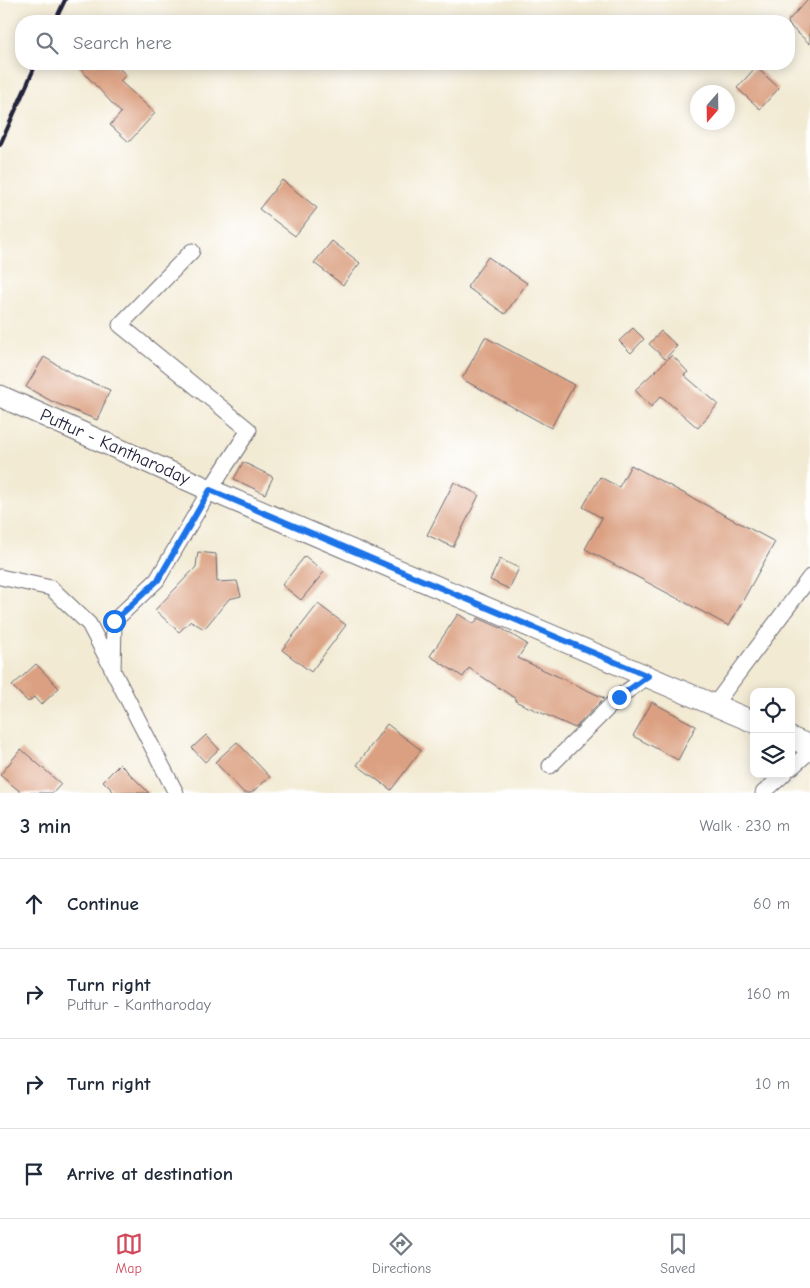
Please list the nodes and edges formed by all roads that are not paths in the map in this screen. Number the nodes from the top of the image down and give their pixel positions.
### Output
1 (192, 251) dead end
2 (0, 396) edge
3 (210, 490) junction
4 (0, 577) edge
5 (810, 577) edge
6 (114, 671) junction
7 (648, 676) junction
8 (715, 704) junction
9 (750, 720) edge
10 (795, 740) edge
11 (810, 746) edge
12 (810, 751) edge
13 (795, 764) edge
14 (550, 766) dead end
15 (780, 778) edge
16 (176, 793) edge
17 (763, 793) edge

1 - 3 street
2 - 3 main road, Puttur - Kantharoday
3 - 6 street
3 - 7 main road, Puttur - Kantharoday
4 - 6 street
5 - 8 street
6 - 16 street
7 - 8 main road, Puttur - Kantharoday
7 - 14 street
8 - 9 main road, Puttur - Kantharoday
10 - 11 main road
12 - 13 street
15 - 17 street

